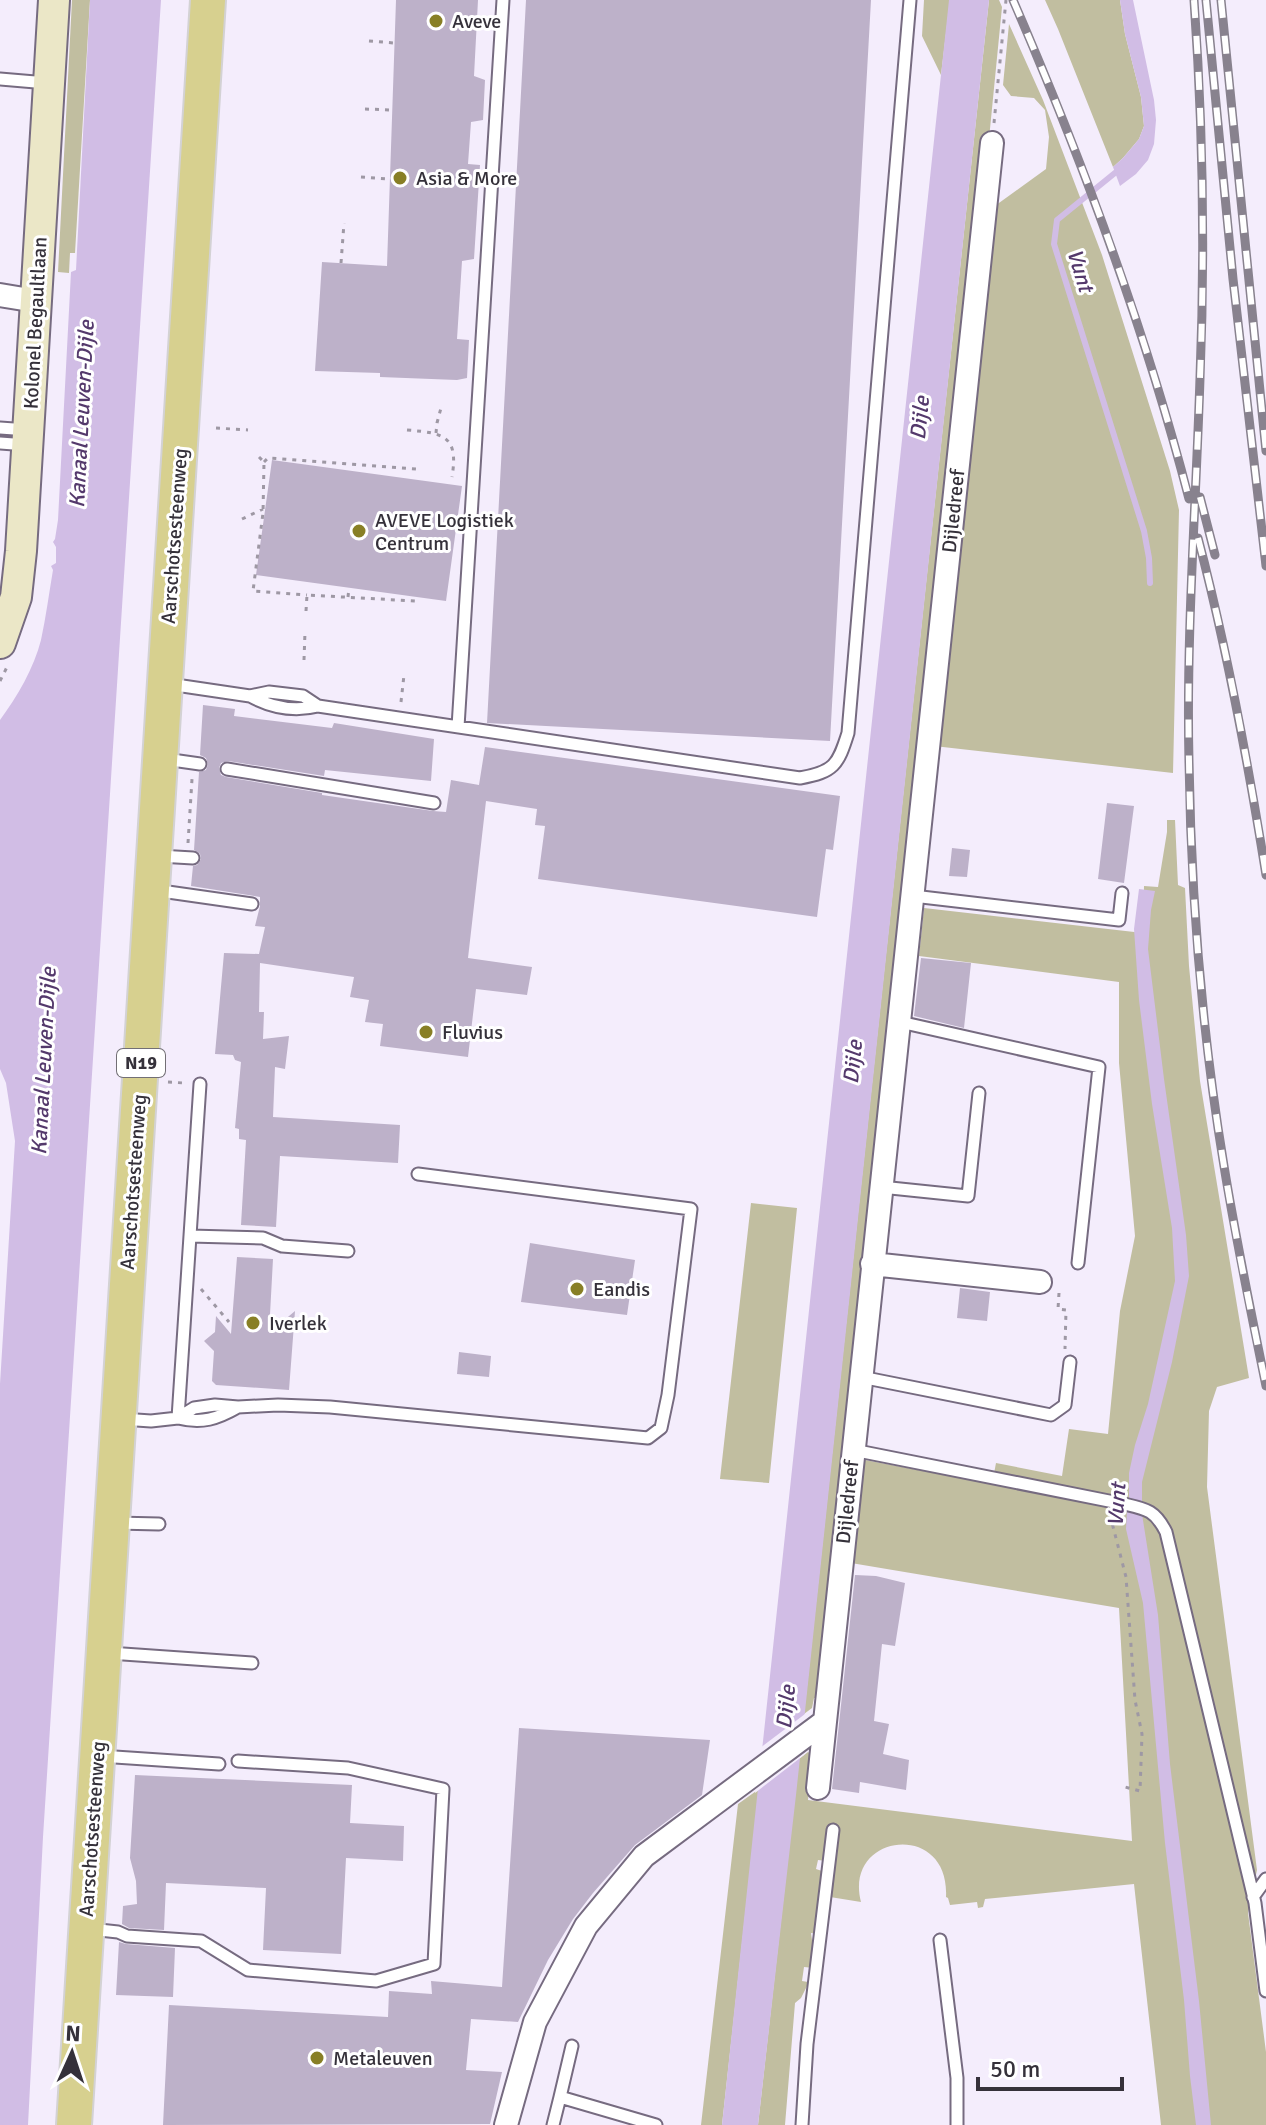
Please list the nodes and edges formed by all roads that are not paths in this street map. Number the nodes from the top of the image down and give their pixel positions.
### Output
1 (54, 0) edge
2 (208, 0) edge
3 (503, 0) edge
4 (910, 0) edge
5 (0, 79) edge
6 (49, 83) junction
7 (992, 143) road end
8 (0, 295) edge
9 (36, 301) junction
10 (14, 437) edge
11 (2, 631) edge
12 (165, 683) junction
13 (458, 727) junction
14 (160, 758) junction
15 (200, 764) dead end
16 (227, 769) dead end
17 (434, 803) dead end
18 (170, 851) junction
19 (193, 858) dead end
20 (152, 890) junction
21 (1122, 893) dead end
22 (913, 896) junction
23 (252, 904) dead end
24 (900, 1022) junction
25 (200, 1084) road end
26 (979, 1093) dead end
27 (418, 1174) dead end
28 (881, 1187) junction
29 (190, 1236) junction
30 (348, 1251) dead end
31 (1078, 1263) dead end
32 (872, 1264) junction
33 (1050, 1283) road end
34 (1070, 1362) road end
35 (861, 1377) junction
36 (118, 1418) junction
37 (178, 1418) junction
38 (853, 1450) junction
39 (112, 1522) junction
40 (159, 1524) dead end
41 (103, 1652) junction
42 (252, 1663) dead end
43 (824, 1731) junction
44 (97, 1755) junction
45 (238, 1761) dead end
46 (219, 1764) dead end
47 (818, 1788) dead end
48 (833, 1830) dead end
49 (1266, 1879) edge
50 (1253, 1897) junction
51 (86, 1928) junction
52 (940, 1940) dead end
53 (1266, 1991) edge
54 (572, 2046) dead end
55 (560, 2097) junction
56 (74, 2125) edge
57 (506, 2125) edge
58 (553, 2125) edge
59 (656, 2125) edge
60 (802, 2125) edge
61 (957, 2125) edge

1 - 6 street, Kolonel Begaultlaan
2 - 12 main road, Aarschotsesteenweg / N19
3 - 13 lane
4 - 13 lane
5 - 6 lane
6 - 9 street, Kolonel Begaultlaan
7 - 22 street, Dijledreef
8 - 9 street
9 - 10 street, Kolonel Begaultlaan
10 - 11 street, Kolonel Begaultlaan
12 - 13 lane
12 - 14 main road, Aarschotsesteenweg / N19
14 - 15 lane
14 - 18 main road, Aarschotsesteenweg / N19
16 - 17 lane
18 - 19 lane
18 - 20 main road, Aarschotsesteenweg / N19
20 - 23 lane
20 - 36 main road, Aarschotsesteenweg / N19
21 - 22 lane
22 - 24 street, Dijledreef
24 - 28 street, Dijledreef
24 - 31 lane
25 - 29 lane
26 - 28 lane
27 - 37 lane
28 - 32 street, Dijledreef
29 - 30 lane
29 - 37 lane
32 - 33 street
32 - 35 street, Dijledreef
34 - 35 lane
35 - 38 street, Dijledreef
36 - 37 lane
36 - 39 main road, Aarschotsesteenweg / N19
38 - 43 street, Dijledreef
38 - 50 lane
39 - 40 lane
39 - 41 main road, Aarschotsesteenweg / N19
41 - 42 lane
41 - 44 main road, Aarschotsesteenweg / N19
43 - 47 street, Dijledreef
43 - 57 street
44 - 46 lane
44 - 51 main road, Aarschotsesteenweg / N19
45 - 51 lane
48 - 60 lane
49 - 50 lane
50 - 53 lane
51 - 56 main road, Aarschotsesteenweg / N19
52 - 61 lane
54 - 55 lane
55 - 58 lane
55 - 59 lane

